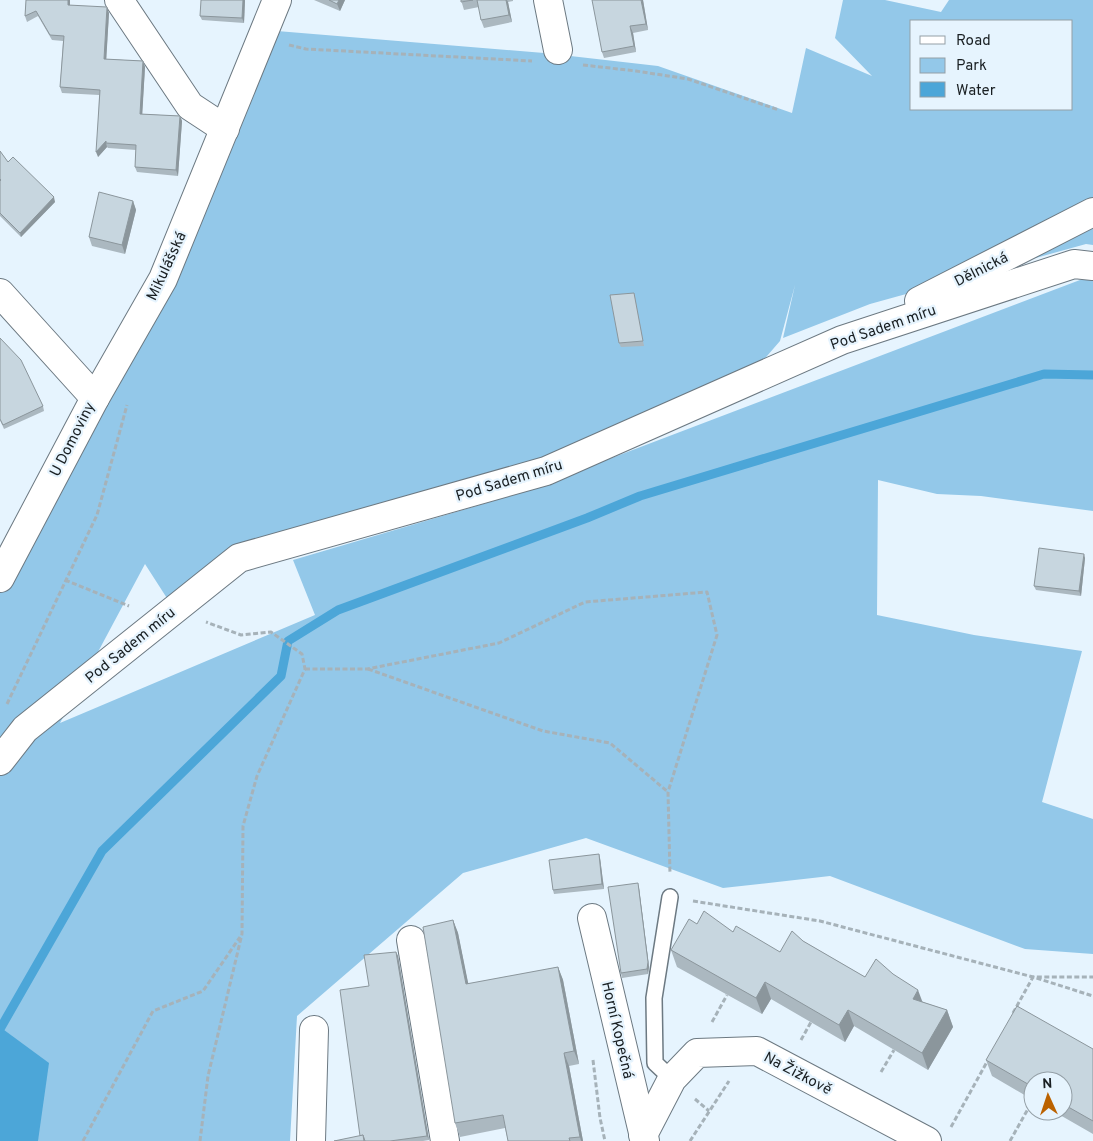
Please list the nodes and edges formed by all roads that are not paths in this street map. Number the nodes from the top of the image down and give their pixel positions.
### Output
1 (119, 0) edge
2 (277, 0) edge
3 (548, 0) edge
4 (558, 50) dead end
5 (225, 129) junction
6 (1093, 212) edge
7 (1093, 266) edge
8 (0, 293) edge
9 (842, 340) junction
10 (95, 398) junction
11 (0, 578) edge
12 (0, 761) edge
13 (670, 897) road end
14 (592, 918) dead end
15 (411, 940) dead end
16 (314, 1030) dead end
17 (672, 1079) junction
18 (938, 1137) edge
19 (644, 1138) edge
20 (311, 1141) edge
21 (446, 1141) edge

1 - 5 street
2 - 5 street, Mikulášská
3 - 4 street
5 - 10 street, Mikulášská
6 - 9 street, Dělnická
7 - 9 street, Pod Sadem míru
8 - 10 street, U Domoviny
9 - 12 street, Pod Sadem míru
10 - 11 street, U Domoviny
13 - 17 lane
14 - 19 street, Horní Kopečná
15 - 21 street
16 - 20 street
17 - 18 street, Na Žižkově
17 - 19 street, Na Žižkově

